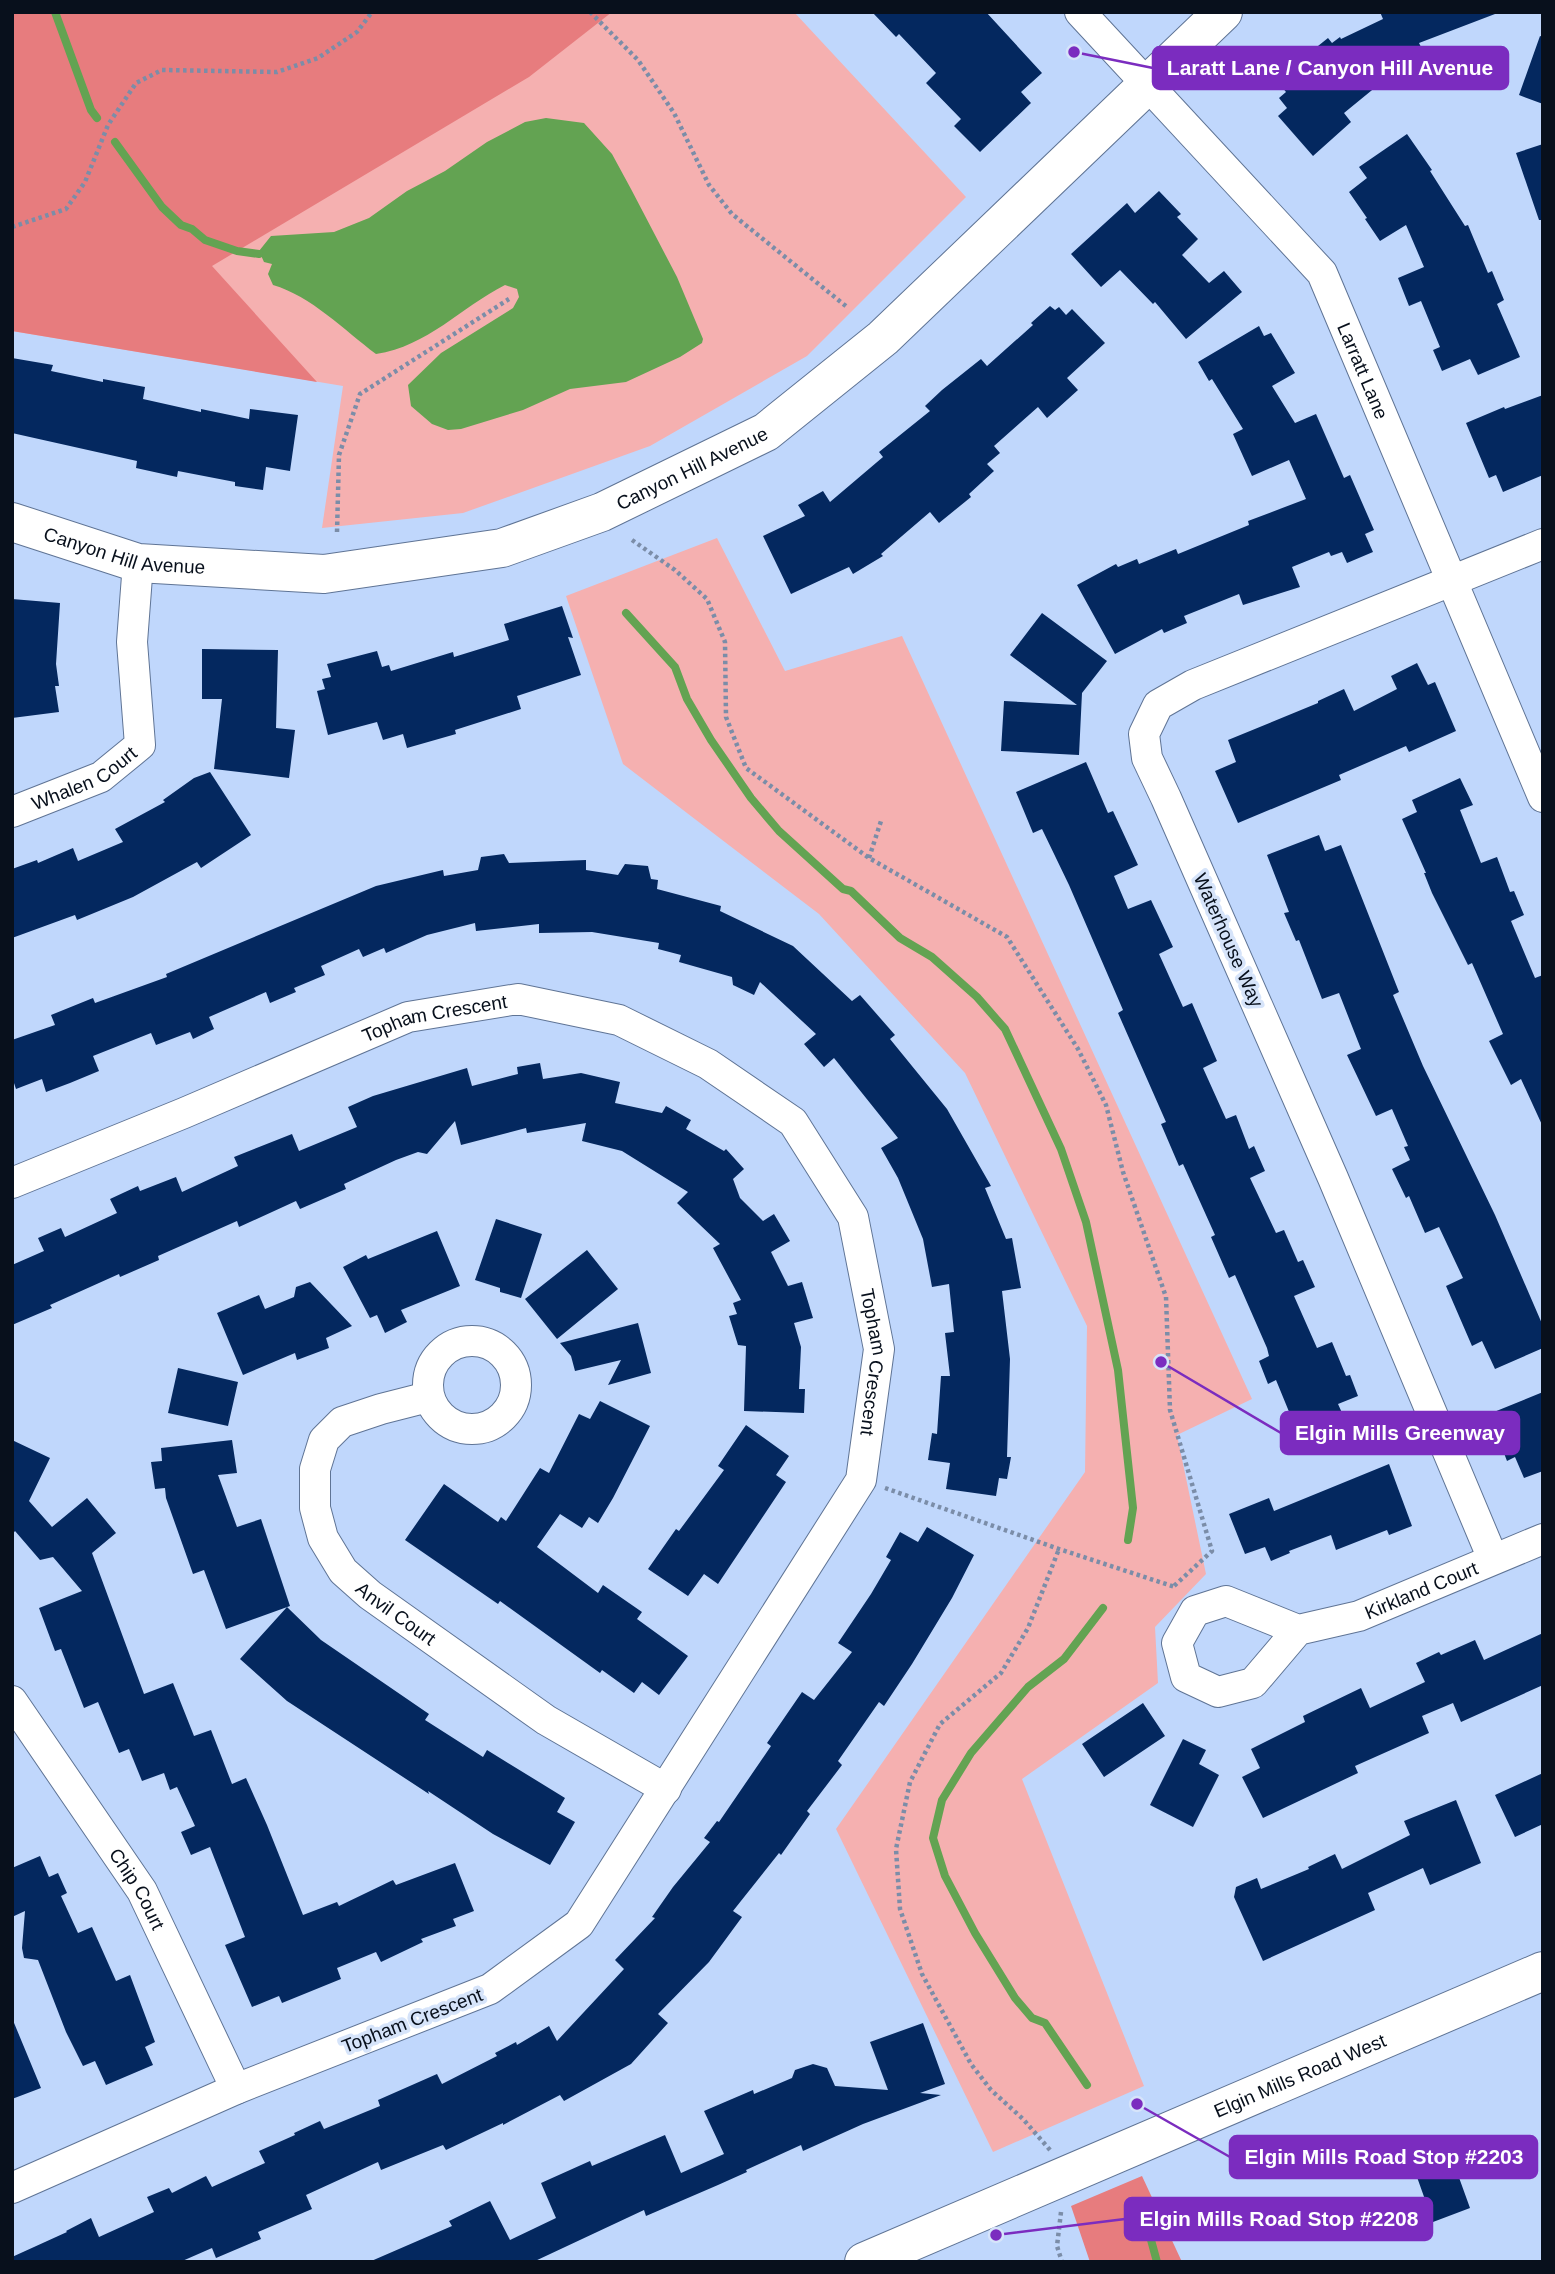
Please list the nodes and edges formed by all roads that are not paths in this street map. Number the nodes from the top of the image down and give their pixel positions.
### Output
1 (1080, 12) edge
2 (1223, 12) edge
3 (1146, 85) junction
4 (12, 522) edge
5 (1543, 544) edge
6 (138, 563) junction
7 (1453, 581) junction
8 (1543, 797) edge
9 (12, 812) edge
10 (12, 1183) edge
11 (429, 1397) dead end
12 (1543, 1539) edge
13 (1493, 1559) junction
14 (1298, 1630) dead end
15 (12, 1701) edge
16 (666, 1789) junction
17 (1543, 1971) edge
18 (236, 2089) junction
19 (12, 2188) edge
20 (864, 2262) edge

1 - 3 street, Larratt Lane
2 - 3 street, Canyon Hill Avenue
3 - 6 street, Canyon Hill Avenue
3 - 7 street, Larratt Lane
4 - 6 street, Canyon Hill Avenue
5 - 7 street, Waterhouse Way
6 - 9 street, Whalen Court
7 - 8 street, Larratt Lane
7 - 13 street, Waterhouse Way
10 - 16 street, Topham Crescent
11 - 16 street, Anvil Court
12 - 13 street, Kirkland Court
13 - 14 street, Kirkland Court
15 - 18 street, Chip Court
16 - 18 street, Topham Crescent
17 - 20 street, Elgin Mills Road West
18 - 19 street, Topham Crescent

